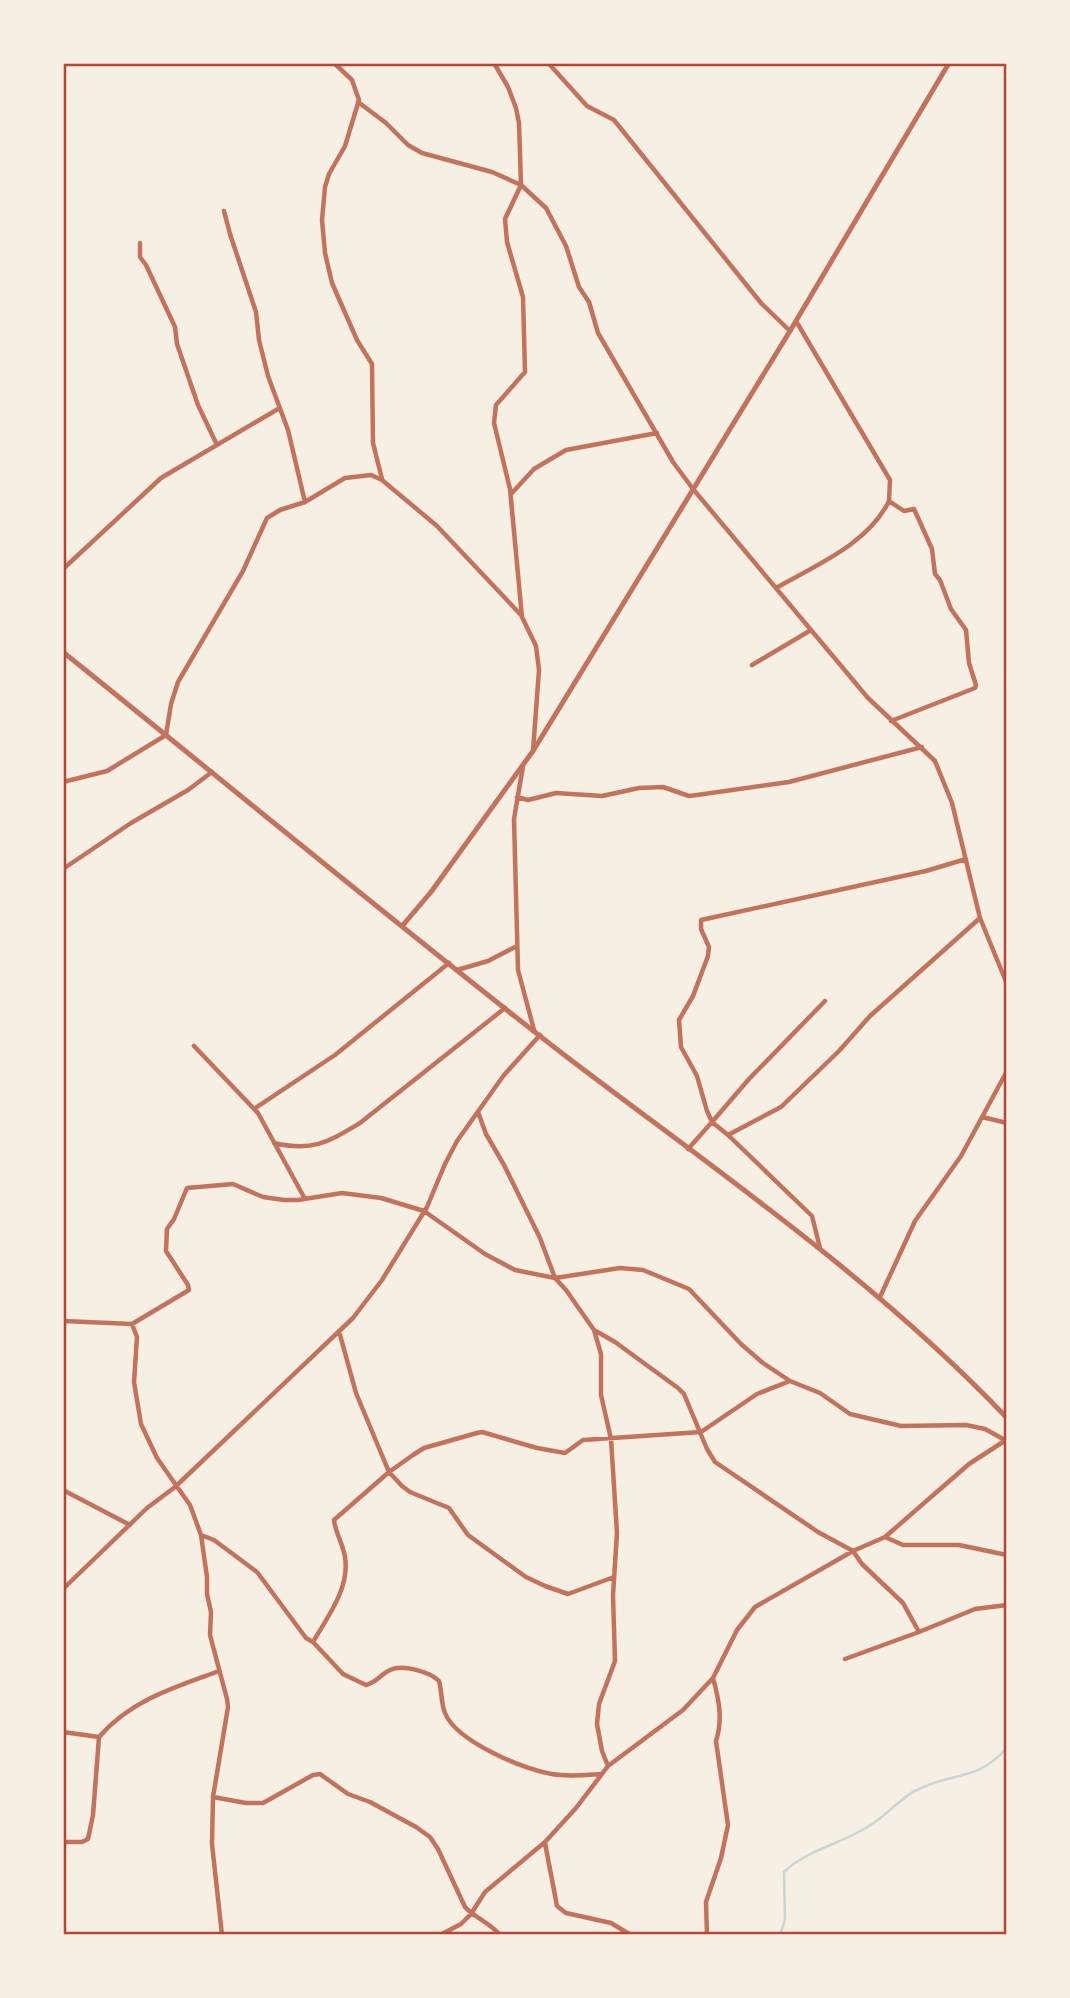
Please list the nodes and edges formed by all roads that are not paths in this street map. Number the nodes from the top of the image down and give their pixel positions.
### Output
1 (334, 63) edge
2 (494, 63) edge
3 (553, 63) edge
4 (949, 63) edge
5 (358, 102) junction
6 (521, 185) junction
7 (224, 211) dead end
8 (140, 243) dead end
9 (796, 321) junction
10 (790, 331) junction
11 (278, 408) junction
12 (657, 433) junction
13 (218, 445) junction
14 (383, 480) junction
15 (693, 489) junction
16 (510, 495) junction
17 (889, 500) junction
18 (305, 502) junction
19 (63, 569) edge
20 (776, 587) junction
21 (522, 617) junction
22 (811, 630) junction
23 (63, 652) edge
24 (752, 665) dead end
25 (891, 721) junction
26 (166, 735) junction
27 (922, 747) junction
28 (533, 751) junction
29 (523, 765) junction
30 (212, 771) junction
31 (63, 782) edge
32 (517, 797) junction
33 (966, 859) junction
34 (63, 869) edge
35 (980, 918) junction
36 (403, 925) junction
37 (517, 946) junction
38 (449, 963) junction
39 (457, 970) junction
40 (1007, 984) edge
41 (825, 1001) dead end
42 (506, 1008) junction
43 (534, 1030) junction
44 (540, 1035) junction
45 (194, 1046) dead end
46 (1007, 1071) edge
47 (254, 1109) junction
48 (478, 1112) junction
49 (982, 1117) junction
50 (712, 1122) junction
51 (1007, 1123) edge
52 (727, 1135) junction
53 (274, 1143) junction
54 (688, 1149) junction
55 (305, 1199) junction
56 (424, 1211) junction
57 (820, 1248) junction
58 (555, 1278) junction
59 (880, 1297) junction
60 (63, 1321) edge
61 (132, 1324) junction
62 (339, 1331) junction
63 (594, 1331) junction
64 (790, 1381) junction
65 (1007, 1418) edge
66 (701, 1432) junction
67 (611, 1439) junction
68 (1006, 1440) edge
69 (389, 1472) junction
70 (175, 1487) junction
71 (63, 1490) edge
72 (130, 1525) junction
73 (201, 1535) junction
74 (885, 1537) junction
75 (853, 1551) junction
76 (1007, 1555) edge
77 (615, 1577) junction
78 (63, 1589) edge
79 (1007, 1605) edge
80 (919, 1632) junction
81 (313, 1642) junction
82 (845, 1659) dead end
83 (219, 1671) junction
84 (712, 1678) junction
85 (63, 1732) edge
86 (99, 1737) junction
87 (608, 1766) junction
88 (601, 1774) junction
89 (213, 1797) junction
90 (63, 1842) edge
91 (545, 1842) junction
92 (471, 1914) junction
93 (222, 1935) edge
94 (440, 1935) edge
95 (500, 1935) edge
96 (631, 1935) edge
97 (707, 1935) edge

1 - 5 street
2 - 6 street
3 - 10 street
4 - 9 street
5 - 6 street
5 - 14 street
6 - 12 street
6 - 16 street
7 - 11 street
8 - 13 street
9 - 10 street
9 - 17 street
10 - 15 street
11 - 13 street
11 - 18 street
12 - 15 street
12 - 16 street
13 - 19 street
14 - 18 street
14 - 21 street
15 - 20 street
15 - 28 street
16 - 21 street
17 - 20 street
17 - 25 street
18 - 26 street
20 - 22 street
21 - 28 street
22 - 24 street
22 - 25 street
23 - 26 street
25 - 27 street
26 - 30 street
26 - 31 street
27 - 32 street
27 - 33 street
28 - 29 street
29 - 32 street
29 - 36 street
30 - 34 street
30 - 36 street
32 - 37 street
33 - 35 street
33 - 50 street
35 - 40 street
35 - 52 street
36 - 38 street
37 - 39 street
37 - 43 street
38 - 39 street
38 - 47 street
39 - 42 street
41 - 50 street
42 - 43 street
42 - 53 street
43 - 44 street
44 - 48 street
44 - 54 street
45 - 47 street
46 - 49 street
47 - 53 street
48 - 56 street
48 - 58 street
49 - 51 street
49 - 59 street
50 - 52 street
50 - 54 street
52 - 57 street
53 - 55 street
54 - 57 street
55 - 56 street
55 - 61 street
56 - 58 street
56 - 62 street
57 - 59 street
58 - 63 street
58 - 64 street
59 - 65 street
60 - 61 street
61 - 70 street
62 - 69 street
62 - 70 street
63 - 66 street
63 - 67 street
64 - 66 street
64 - 68 street
66 - 67 street
66 - 75 street
67 - 69 street
67 - 77 street
68 - 74 street
69 - 77 street
69 - 81 street
70 - 72 street
70 - 73 street
71 - 72 street
72 - 78 street
73 - 81 street
73 - 83 street
74 - 75 street
74 - 76 street
75 - 80 street
75 - 84 street
77 - 87 street
79 - 80 street
80 - 82 street
81 - 88 street
83 - 86 street
83 - 89 street
84 - 87 street
84 - 97 street
85 - 86 street
86 - 90 street
87 - 88 street
88 - 91 street
89 - 92 street
89 - 93 street
91 - 92 street
91 - 96 street
92 - 94 street
92 - 95 street

